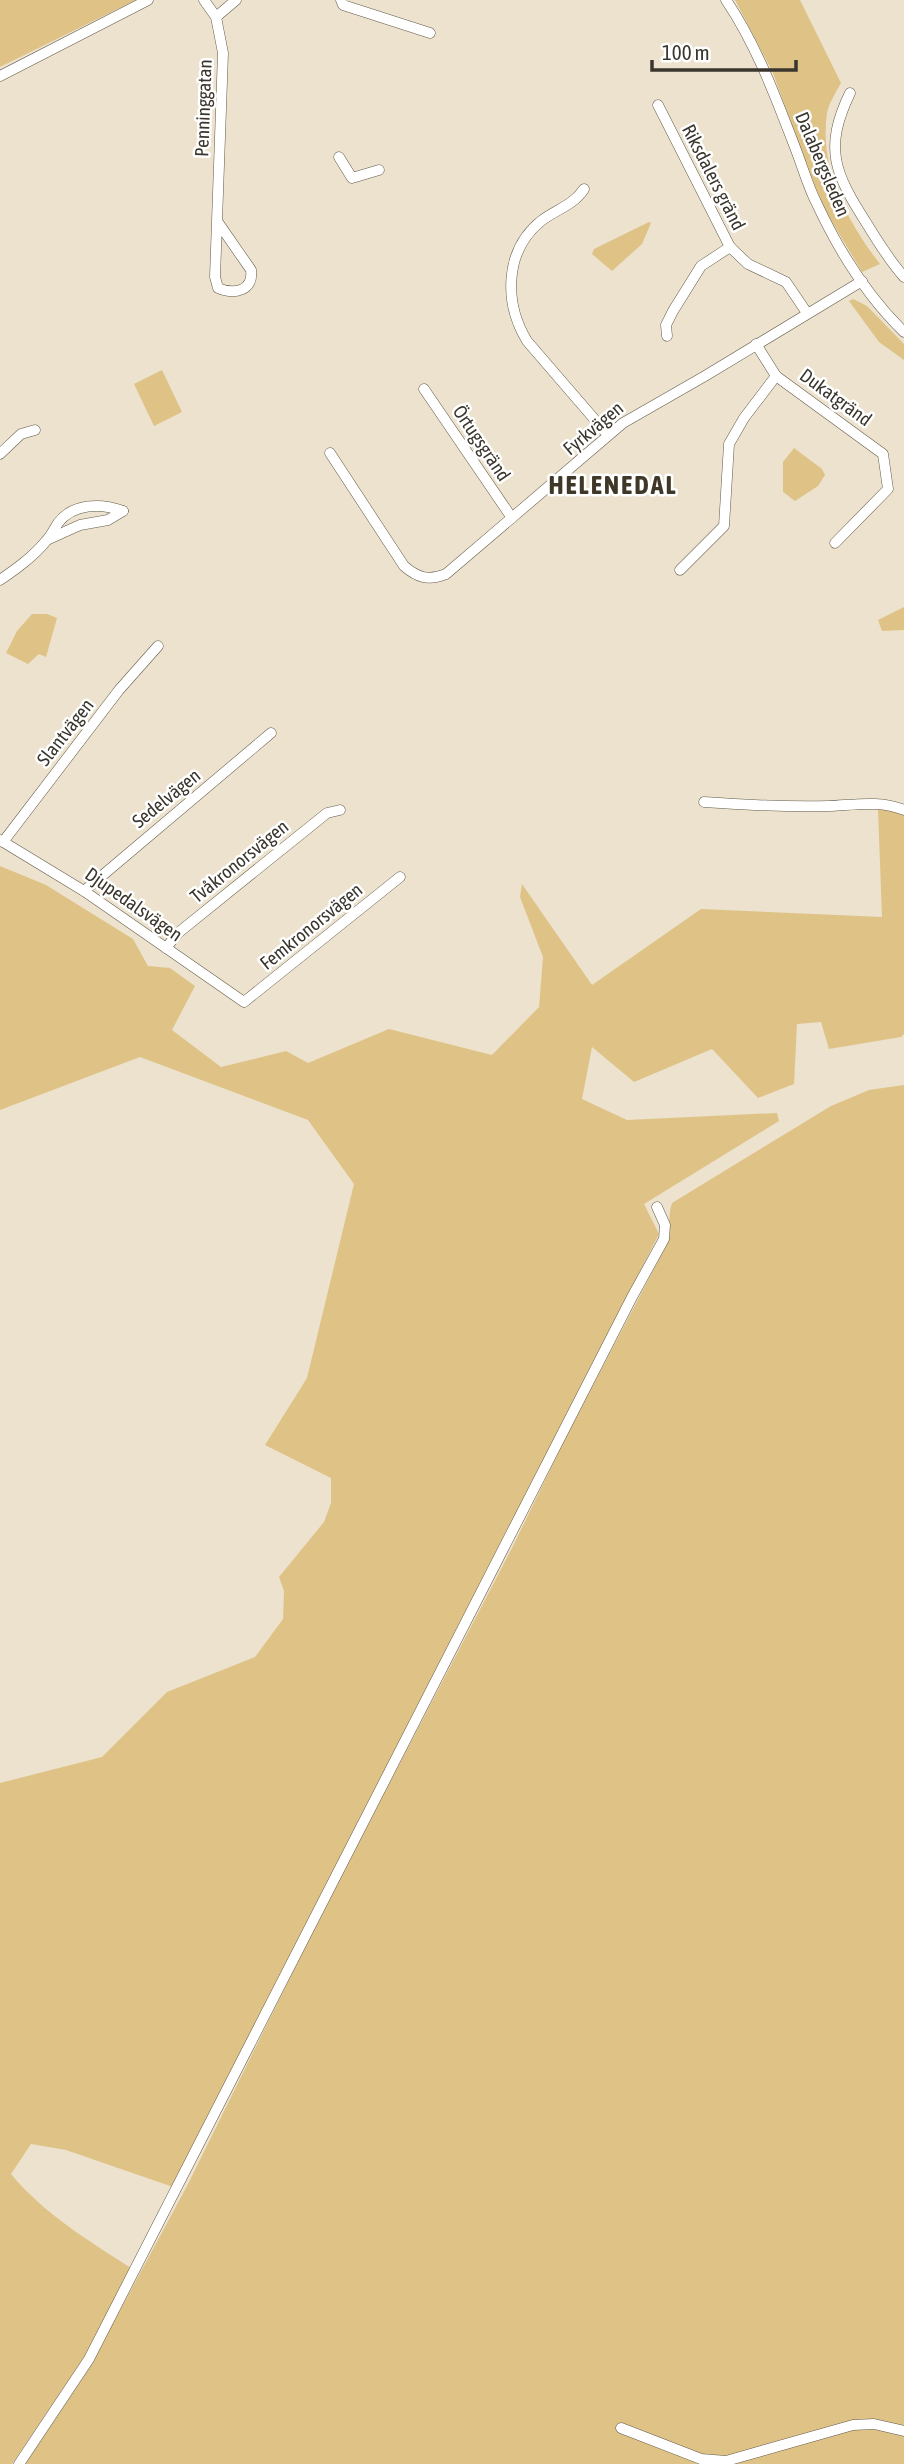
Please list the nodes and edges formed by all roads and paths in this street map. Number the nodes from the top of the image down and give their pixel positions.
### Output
1 (148, 0) edge
2 (204, 0) edge
3 (236, 0) edge
4 (341, 0) edge
5 (726, 0) edge
6 (216, 17) junction
7 (430, 33) dead end
8 (0, 76) edge
9 (850, 93) dead end
10 (658, 105) dead end
11 (339, 157) dead end
12 (379, 170) dead end
13 (584, 189) dead end
14 (217, 221) junction
15 (730, 247) junction
16 (904, 277) edge
17 (862, 281) junction
18 (807, 313) junction
19 (904, 332) edge
20 (667, 336) dead end
21 (756, 344) junction
22 (776, 376) junction
23 (424, 389) dead end
24 (35, 430) dead end
25 (608, 435) junction
26 (330, 453) dead end
27 (0, 454) edge
28 (73, 510) junction
29 (512, 518) junction
30 (79, 525) junction
31 (47, 541) junction
32 (835, 543) dead end
33 (680, 570) dead end
34 (11, 573) junction
35 (0, 580) edge
36 (0, 587) edge
37 (158, 646) dead end
38 (271, 733) dead end
39 (704, 802) dead end
40 (340, 810) dead end
41 (904, 810) edge
42 (1, 841) edge
43 (400, 877) dead end
44 (84, 891) junction
45 (166, 948) junction
46 (244, 1002) joint
47 (657, 1207) dead end
48 (621, 2428) dead end
49 (904, 2431) edge
50 (19, 2464) edge

1 - 8 street
2 - 6 street, Penninggatan
3 - 6 street
4 - 7 street
5 - 17 street, Dalabergsleden
6 - 14 street, Penninggatan
9 - 16 street
10 - 15 street, Riksdalers gränd
11 - 12 street
13 - 25 street
14 - 14 street, Penninggatan
15 - 18 street, Riksdalers gränd
15 - 20 street
17 - 18 street, Fyrkvägen
17 - 19 street, Dalabergsleden
18 - 21 street, Fyrkvägen
21 - 22 street, Dukatgränd
21 - 25 street, Fyrkvägen
22 - 32 street, Dukatgränd
22 - 33 street
23 - 29 street, Örtugsgränd
24 - 27 street
25 - 29 street, Fyrkvägen
26 - 29 street, Fyrkvägen
28 - 30 street
28 - 30 street
28 - 31 street
30 - 31 street
31 - 34 street
34 - 35 street
34 - 36 street
37 - 42 street, Slantvägen
38 - 44 street, Sedelvägen
39 - 41 street
40 - 45 street, Tvåkronorsvägen
42 - 44 street, Djupedalsvägen
43 - 46 street, Femkronorsvägen
44 - 45 street, Djupedalsvägen
45 - 46 street, Djupedalsvägen
47 - 50 street
48 - 49 street

